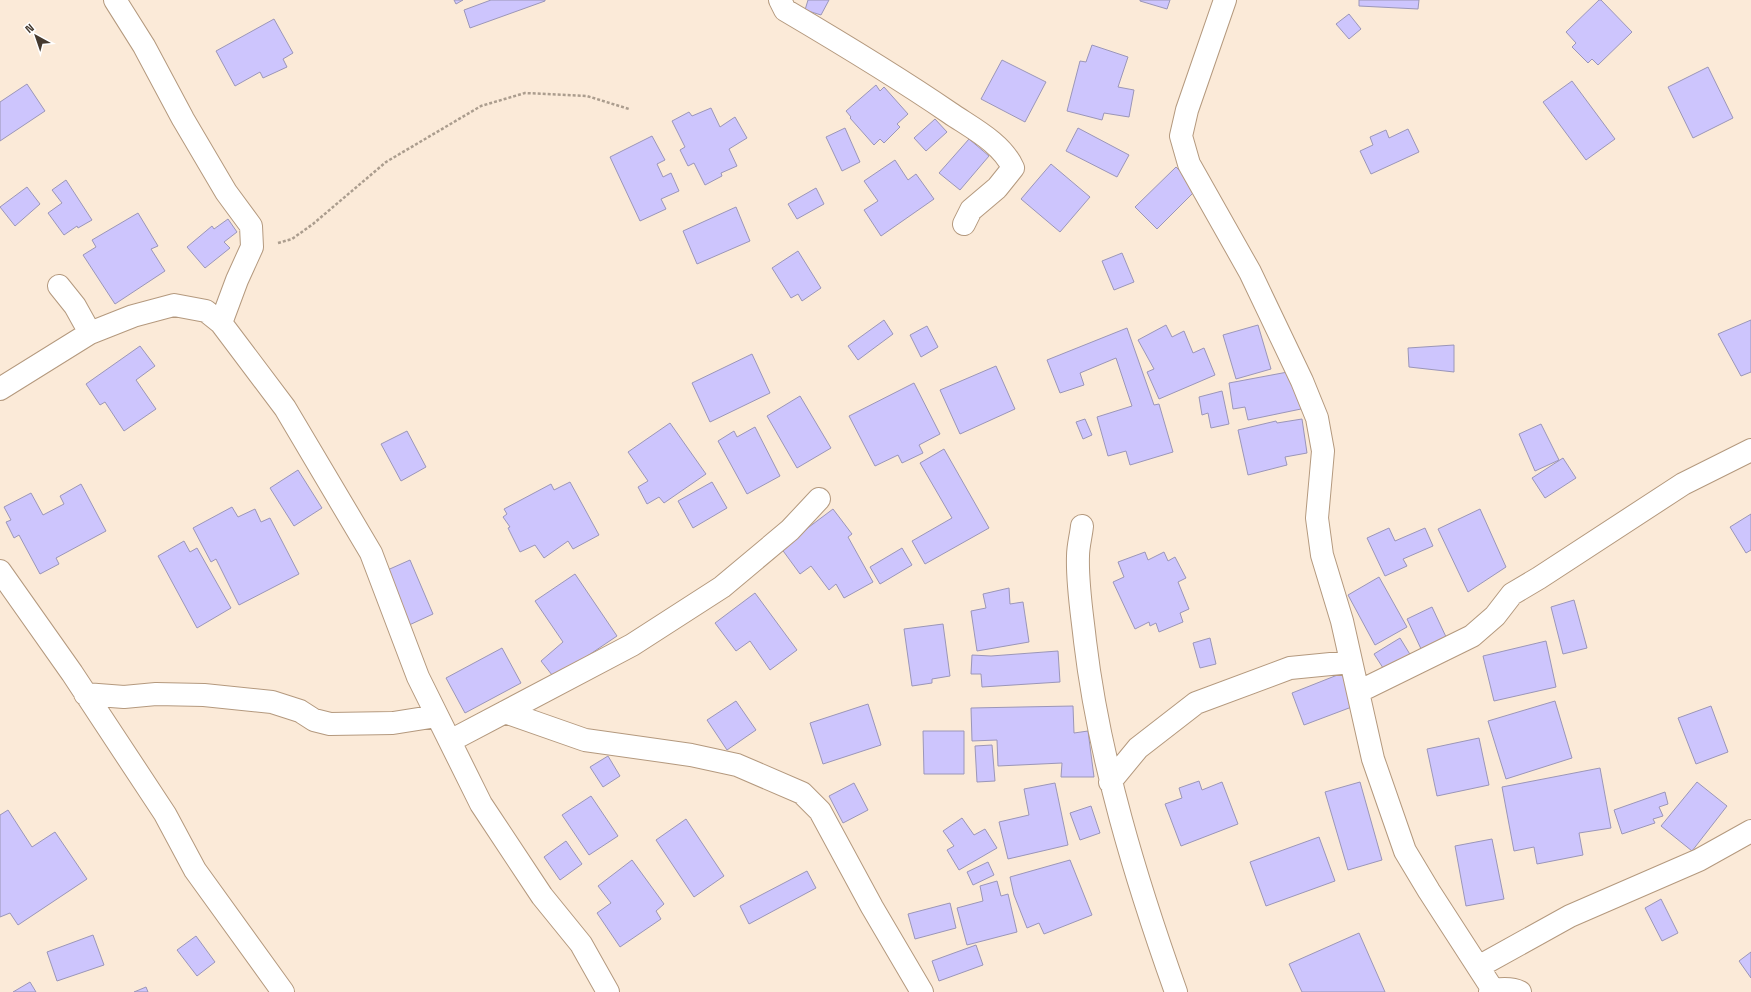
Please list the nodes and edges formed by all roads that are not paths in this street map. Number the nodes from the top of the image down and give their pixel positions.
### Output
1 (115, 0) edge
2 (780, 0) edge
3 (1225, 0) edge
4 (964, 224) dead end
5 (59, 286) dead end
6 (220, 323) junction
7 (90, 333) junction
8 (0, 389) edge
9 (1751, 450) edge
10 (818, 499) dead end
11 (1082, 526) dead end
12 (0, 571) edge
13 (1351, 662) junction
14 (1358, 692) junction
15 (85, 694) junction
16 (505, 712) junction
17 (437, 716) junction
18 (450, 742) junction
19 (1110, 782) junction
20 (1751, 831) edge
21 (1478, 967) junction
22 (1491, 991) edge
23 (283, 992) edge
24 (608, 992) edge
25 (922, 992) edge
26 (1176, 992) edge
27 (1520, 992) edge

1 - 6 street
2 - 4 street
3 - 13 street
5 - 7 street
6 - 7 street
6 - 17 street
7 - 8 street
9 - 14 street
10 - 16 street
11 - 19 street
12 - 15 street
13 - 14 street
13 - 19 street
14 - 21 street
15 - 17 street
15 - 23 street
16 - 18 street
16 - 25 street
17 - 18 street
18 - 24 street
19 - 26 street
20 - 21 street
21 - 22 street
22 - 27 street

